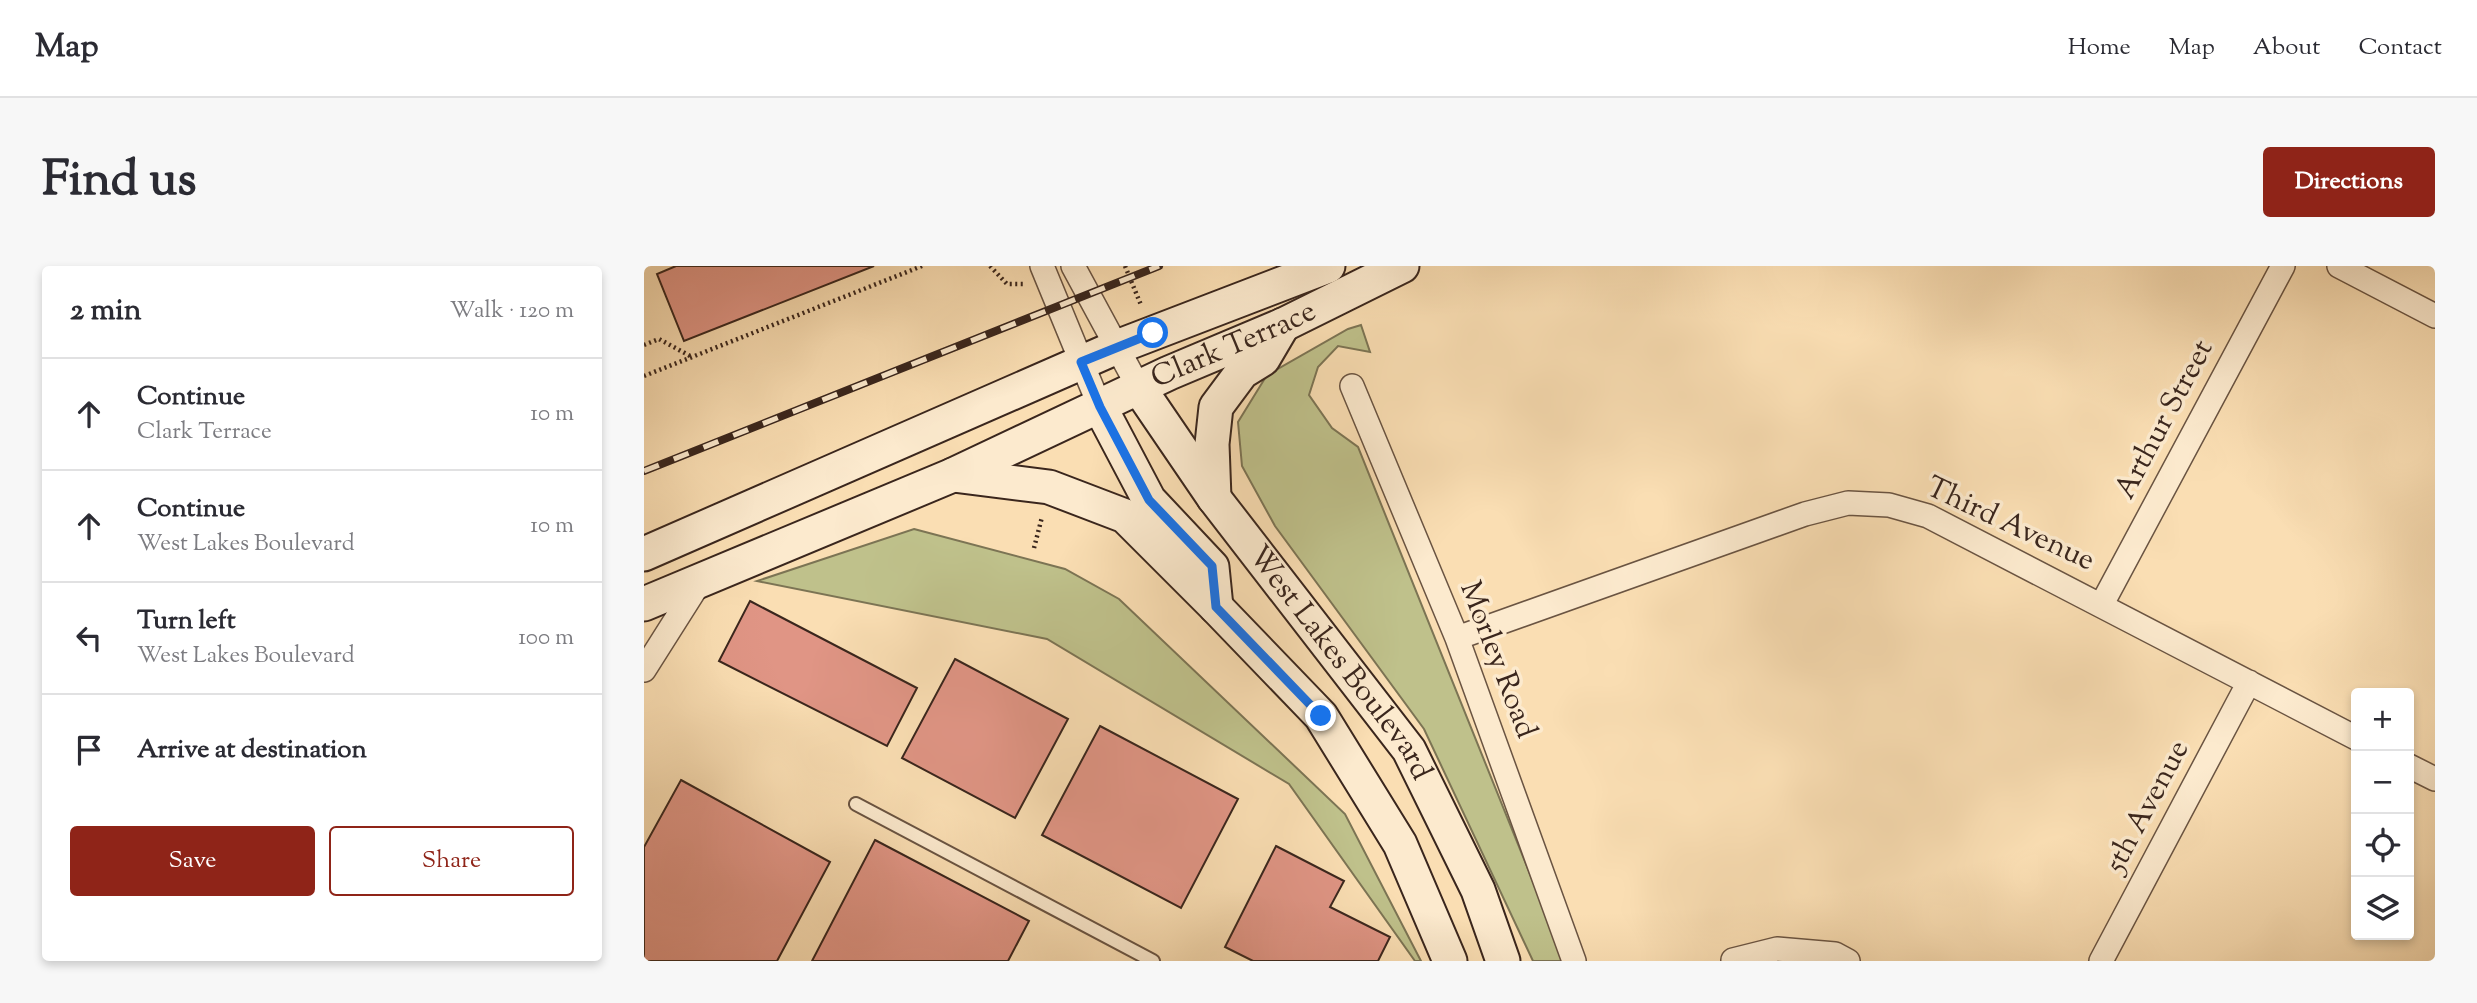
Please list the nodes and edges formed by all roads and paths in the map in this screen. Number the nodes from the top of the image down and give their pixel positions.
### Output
1 (922, 266) edge
2 (990, 266) edge
3 (1073, 266) edge
4 (1125, 266) edge
5 (1328, 266) edge
6 (1402, 266) edge
7 (2283, 266) edge
8 (2339, 266) edge
9 (914, 267) edge
10 (1039, 273) edge
11 (1146, 315) dead end
12 (2435, 316) edge
13 (1283, 325) junction
14 (644, 345) edge
15 (1116, 347) junction
16 (692, 357) junction
17 (1081, 362) junction
18 (644, 376) edge
19 (1352, 386) dead end
20 (1139, 388) junction
21 (1100, 407) junction
22 (953, 475) junction
23 (1214, 498) junction
24 (1042, 517) dead end
25 (1034, 548) dead end
26 (644, 554) edge
27 (701, 580) junction
28 (644, 604) edge
29 (2102, 604) junction
30 (1216, 607) junction
31 (1457, 638) junction
32 (644, 670) edge
33 (2249, 682) junction
34 (2351, 735) edge
35 (2414, 768) edge
36 (2435, 779) edge
37 (856, 804) dead end
38 (1733, 960) edge
39 (1153, 961) edge
40 (1450, 961) edge
41 (1503, 961) edge
42 (1574, 961) edge
43 (1848, 961) edge
44 (2101, 961) edge

1 - 9 path
2 - 10 path
3 - 15 street, West Lakes Boulevard
4 - 11 path
5 - 15 main road, Clark Terrace
6 - 13 main road, Clark Terrace
7 - 29 street, Arthur Street
8 - 12 street
9 - 16 path
10 - 17 street, West Lakes Boulevard
13 - 20 main road, Clark Terrace
13 - 23 main road
14 - 16 path
15 - 17 main road
15 - 20 street, West Lakes Boulevard
16 - 18 path
17 - 21 street, West Lakes Boulevard
17 - 26 main road
19 - 31 street, Morley Road
20 - 21 main road, West Lakes Boulevard
20 - 23 main road, West Lakes Boulevard
21 - 22 main road, West Lakes Boulevard
21 - 30 main road, West Lakes Boulevard
22 - 27 main road, West Lakes Boulevard
22 - 30 main road, West Lakes Boulevard
23 - 41 main road, West Lakes Boulevard
24 - 25 path
27 - 28 main road, West Lakes Boulevard
27 - 32 street
29 - 31 street, Third Avenue
29 - 33 street, Third Avenue
30 - 40 main road, West Lakes Boulevard
31 - 42 street, Morley Road
33 - 34 street, Third Avenue
33 - 44 street, 5th Avenue
35 - 36 street
37 - 39 lane
38 - 43 street

